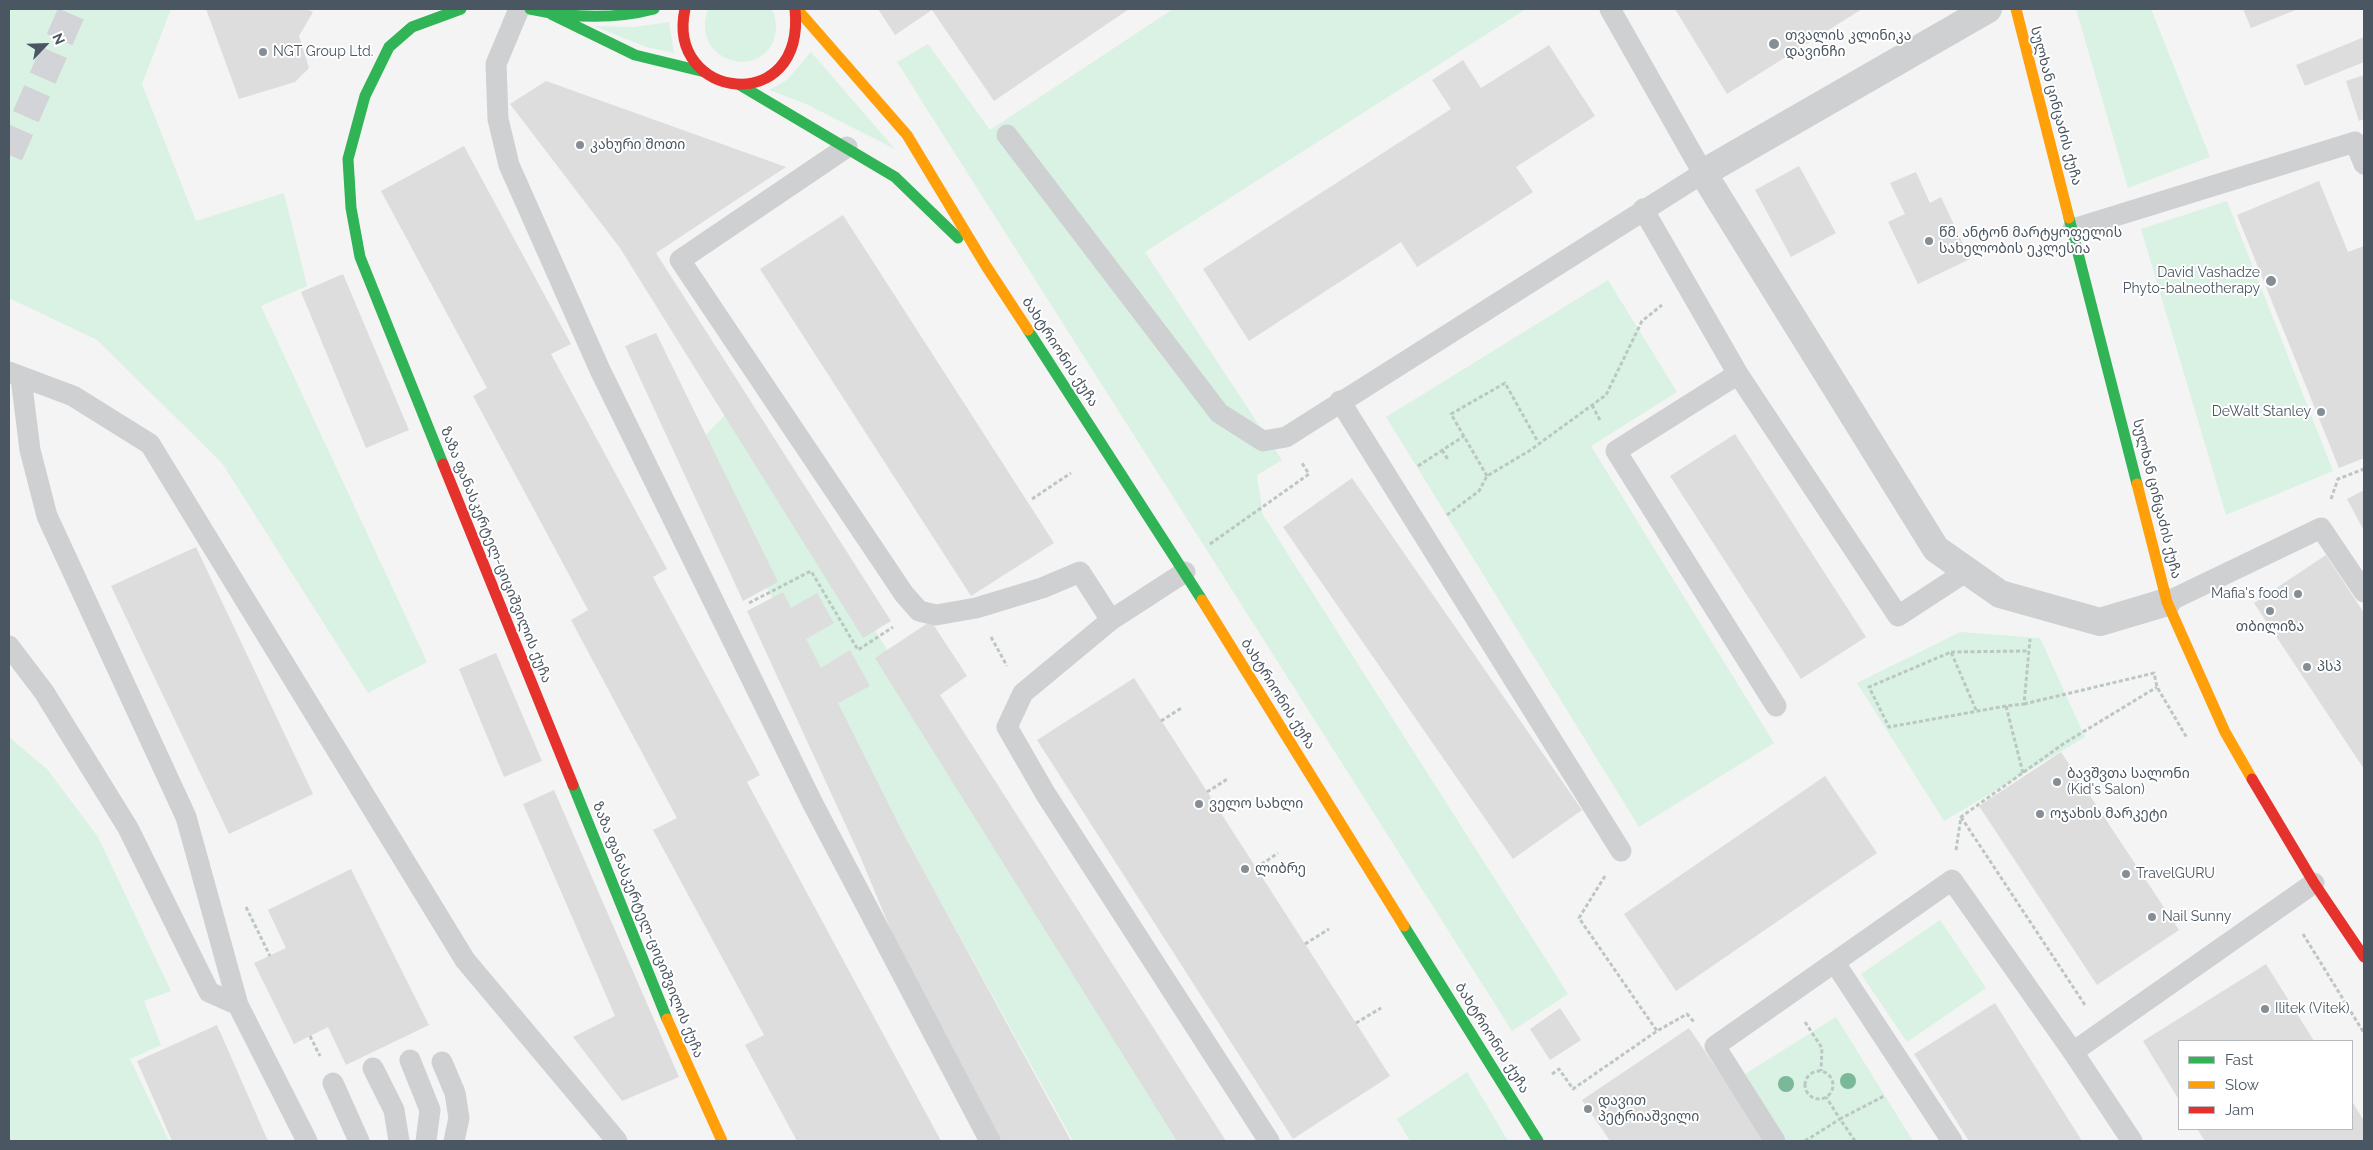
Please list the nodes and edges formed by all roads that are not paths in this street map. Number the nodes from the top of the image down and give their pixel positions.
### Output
1 (457, 9) edge
2 (519, 9) edge
3 (530, 9) edge
4 (654, 9) edge
5 (685, 9) edge
6 (796, 9) edge
7 (1610, 9) edge
8 (1988, 9) edge
9 (2016, 9) edge
10 (551, 14) junction
11 (705, 72) junction
12 (740, 85) junction
13 (1007, 135) dead end
14 (847, 147) junction
15 (2364, 164) edge
16 (1703, 173) junction
17 (1644, 209) junction
18 (2073, 228) junction
19 (986, 266) junction
20 (1738, 374) junction
21 (15, 375) edge
22 (1340, 401) junction
23 (1967, 571) junction
24 (1185, 572) junction
25 (2364, 592) edge
26 (2167, 602) junction
27 (1111, 620) junction
28 (9, 646) edge
29 (1776, 706) dead end
30 (1620, 851) road end
31 (2314, 883) junction
32 (2364, 957) edge
33 (1835, 962) junction
34 (238, 1005) junction
35 (2073, 1052) junction
36 (410, 1060) dead end
37 (442, 1062) dead end
38 (373, 1068) dead end
39 (332, 1083) dead end
40 (307, 1141) edge
41 (359, 1141) edge
42 (399, 1141) edge
43 (426, 1141) edge
44 (454, 1141) edge
45 (617, 1141) edge
46 (722, 1141) edge
47 (990, 1141) edge
48 (1269, 1141) edge
49 (1538, 1141) edge
50 (1775, 1141) edge
51 (1952, 1141) edge
52 (2132, 1141) edge

1 - 46 street, ზაზა ფანასკერტელ-ციციშვილის ქუჩა
2 - 47 lane
3 - 10 street
4 - 10 street
5 - 11 street
6 - 12 street
6 - 19 street, ბახტრიონის ქუჩა
7 - 16 lane
8 - 16 street
9 - 18 street, სულხან ცინცაძის ქუჩა
10 - 11 street
11 - 12 street, ბახტრიონის ქუჩა
12 - 14 street, ბახტრიონის ქუჩა
13 - 22 lane
14 - 19 street, ბახტრიონის ქუჩა
14 - 27 lane
15 - 18 lane
16 - 17 lane
16 - 23 street
17 - 20 lane
17 - 22 lane
18 - 26 street, სულხან ცინცაძის ქუჩა
19 - 24 street, ბახტრიონის ქუჩა
20 - 23 lane
20 - 29 lane
21 - 34 lane
21 - 45 lane
22 - 30 lane
23 - 26 street
24 - 27 lane
24 - 49 street, ბახტრიონის ქუჩა
25 - 26 lane
26 - 31 street, სულხან ცინცაძის ქუჩა
27 - 48 lane
28 - 34 lane
31 - 32 street, სულხან ცინცაძის ქუჩა
31 - 35 lane
33 - 35 lane
33 - 50 lane
33 - 51 lane
34 - 40 lane
35 - 52 lane
36 - 43 lane
37 - 44 lane
38 - 42 lane
39 - 41 lane

